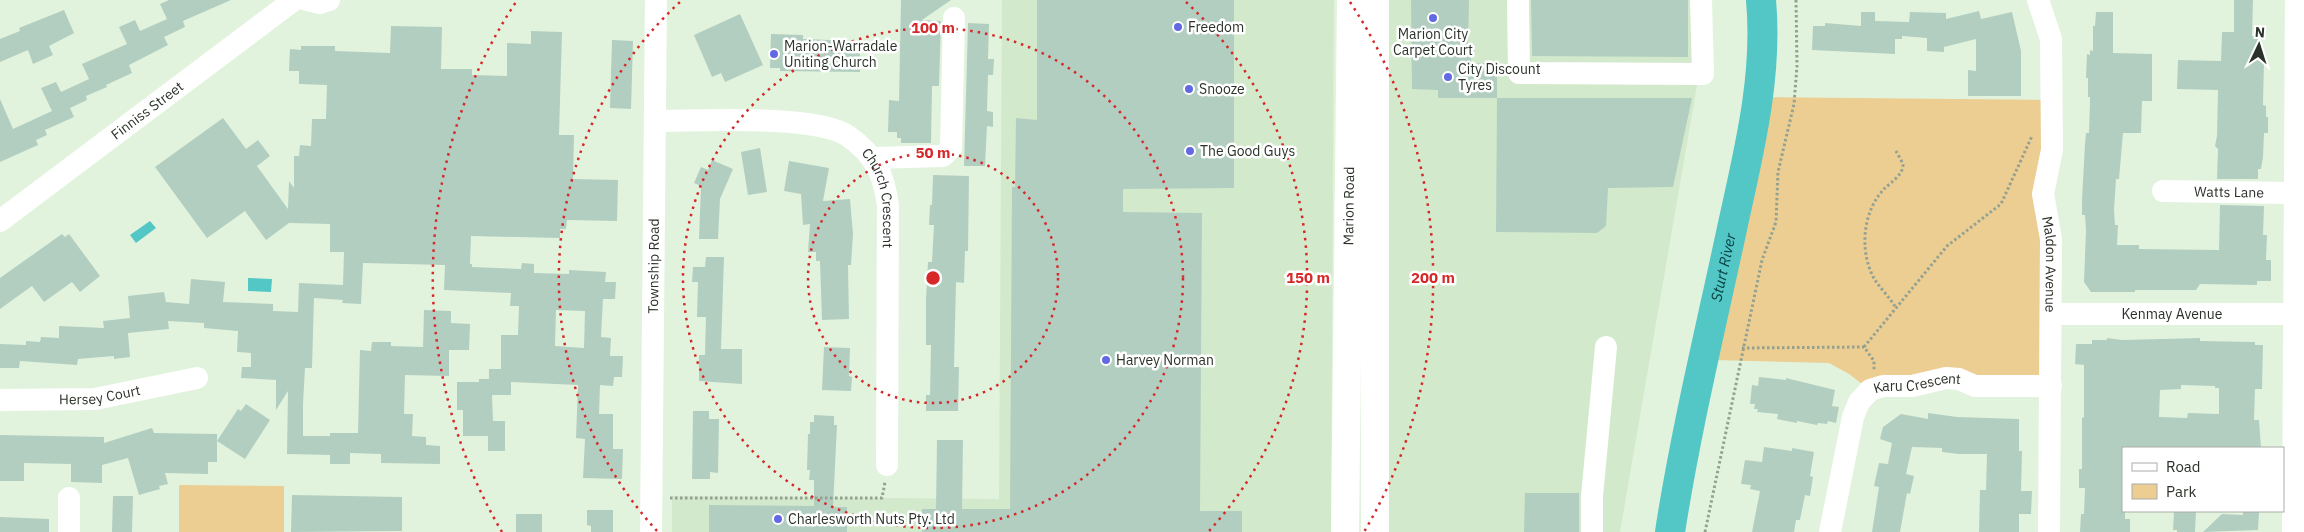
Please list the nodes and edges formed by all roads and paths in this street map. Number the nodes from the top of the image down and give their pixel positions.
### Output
1 (294, 0) edge
2 (307, 0) edge
3 (329, 0) edge
4 (656, 0) edge
5 (1351, 0) edge
6 (1375, 0) edge
7 (1518, 0) edge
8 (1700, 0) edge
9 (1796, 0) edge
10 (2038, 0) edge
11 (2296, 0) edge
12 (954, 18) dead end
13 (655, 121) junction
14 (2034, 133) dead end
15 (1896, 151) dead end
16 (872, 158) junction
17 (2163, 192) dead end
18 (2296, 193) junction
19 (0, 221) edge
20 (2300, 227) edge
21 (1896, 308) junction
22 (2052, 314) junction
23 (2294, 314) junction
24 (1606, 347) dead end
25 (1864, 347) junction
26 (1742, 348) junction
27 (197, 378) dead end
28 (2051, 386) junction
29 (1870, 390) junction
30 (0, 400) edge
31 (888, 465) joint
32 (2299, 472) edge
33 (69, 498) dead end
34 (652, 498) junction
35 (68, 532) edge
36 (651, 532) edge
37 (1345, 532) edge
38 (1374, 532) edge
39 (1592, 532) edge
40 (1705, 532) edge
41 (1830, 532) edge
42 (2049, 532) edge
43 (2293, 532) edge

1 - 19 street, Finniss Street
2 - 3 street
4 - 13 street, Township Road
5 - 37 main road, Marion Road
6 - 38 main road, Marion Road
7 - 8 street
9 - 26 path
10 - 22 street, Maldon Avenue
11 - 18 street
12 - 16 street
13 - 16 street, Church Crescent
13 - 34 street, Township Road
14 - 21 path
15 - 21 path
16 - 31 street, Church Crescent
17 - 18 street, Watts Lane
18 - 20 street
20 - 23 street
21 - 25 path
22 - 23 street, Kenmay Avenue
22 - 28 street, Maldon Avenue
23 - 32 street
24 - 39 street
25 - 26 path
25 - 29 path
26 - 40 path
27 - 30 street, Hersey Court
28 - 29 street, Karu Crescent
28 - 42 street, Maldon Avenue
29 - 41 street, Karu Crescent
31 - 34 path
32 - 43 street
33 - 35 street
34 - 36 street, Township Road

